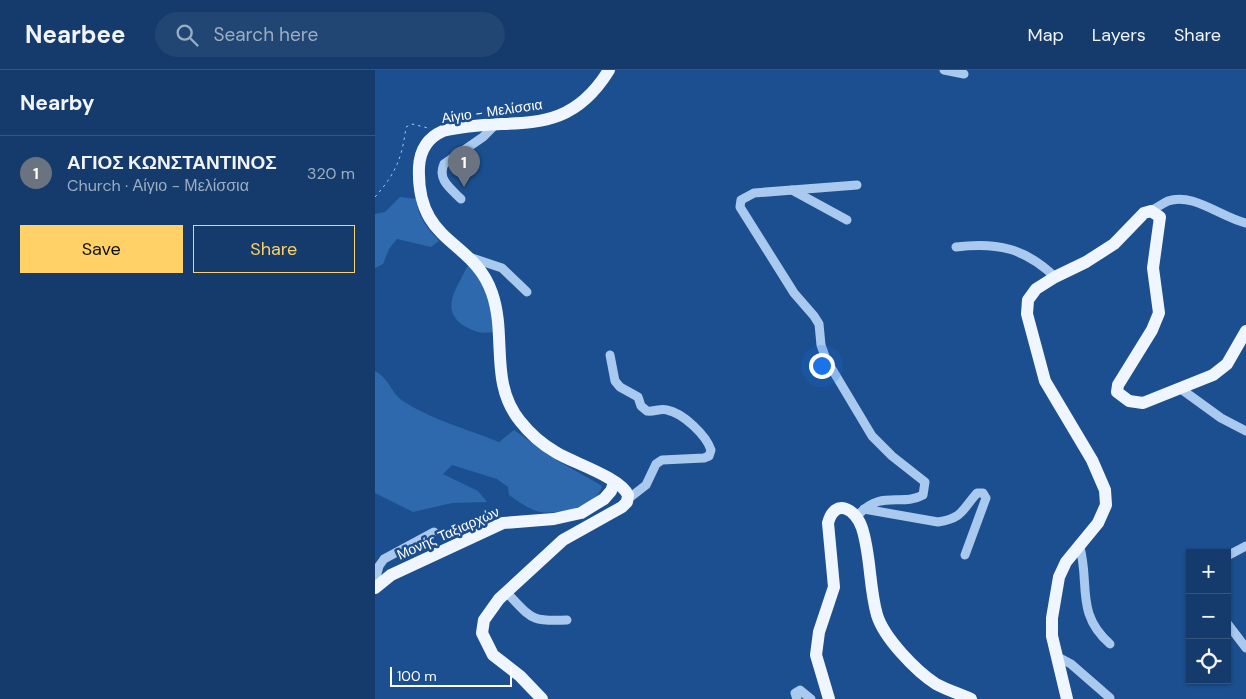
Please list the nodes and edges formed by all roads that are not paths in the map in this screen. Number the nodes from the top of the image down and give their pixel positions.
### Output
1 (609, 70) edge
2 (944, 70) edge
3 (964, 74) dead end
4 (495, 125) junction
5 (857, 184) dead end
6 (792, 190) junction
7 (461, 199) dead end
8 (1151, 211) junction
9 (847, 220) dead end
10 (1246, 223) edge
11 (956, 246) dead end
12 (464, 255) junction
13 (1055, 277) junction
14 (527, 292) dead end
15 (1246, 331) edge
16 (610, 355) dead end
17 (1181, 389) junction
18 (1246, 431) edge
19 (614, 483) junction
20 (628, 499) junction
21 (861, 512) junction
22 (434, 532) dead end
23 (1079, 544) junction
24 (1246, 546) edge
25 (1231, 554) edge
26 (965, 555) dead end
27 (375, 581) edge
28 (375, 588) edge
29 (506, 592) junction
30 (567, 620) dead end
31 (1231, 628) edge
32 (1110, 644) dead end
33 (1246, 648) edge
34 (1056, 656) junction
35 (1110, 698) edge
36 (542, 699) edge
37 (797, 699) edge
38 (811, 699) edge
39 (829, 699) edge
40 (971, 699) edge
41 (1067, 699) edge

1 - 4 main road, Αίγιο - Μελίσσια
2 - 3 lane
4 - 7 lane
4 - 12 main road, Αίγιο - Μελίσσια
5 - 6 lane
6 - 9 lane
6 - 21 lane
8 - 10 lane
8 - 13 main road
8 - 17 main road
11 - 13 lane
12 - 14 lane
12 - 19 main road, Αίγιο - Μελίσσια
13 - 23 main road
15 - 17 main road
16 - 20 lane
17 - 18 lane
19 - 20 main road, Αίγιο - Μελίσσια
19 - 28 main road, Μονής Ταξιαρχών
20 - 29 main road
21 - 26 lane
21 - 39 main road
21 - 40 main road
22 - 27 lane
23 - 32 lane
23 - 34 main road
24 - 25 lane
29 - 30 lane
29 - 36 main road
31 - 33 lane
34 - 35 lane
34 - 41 main road
37 - 38 lane

